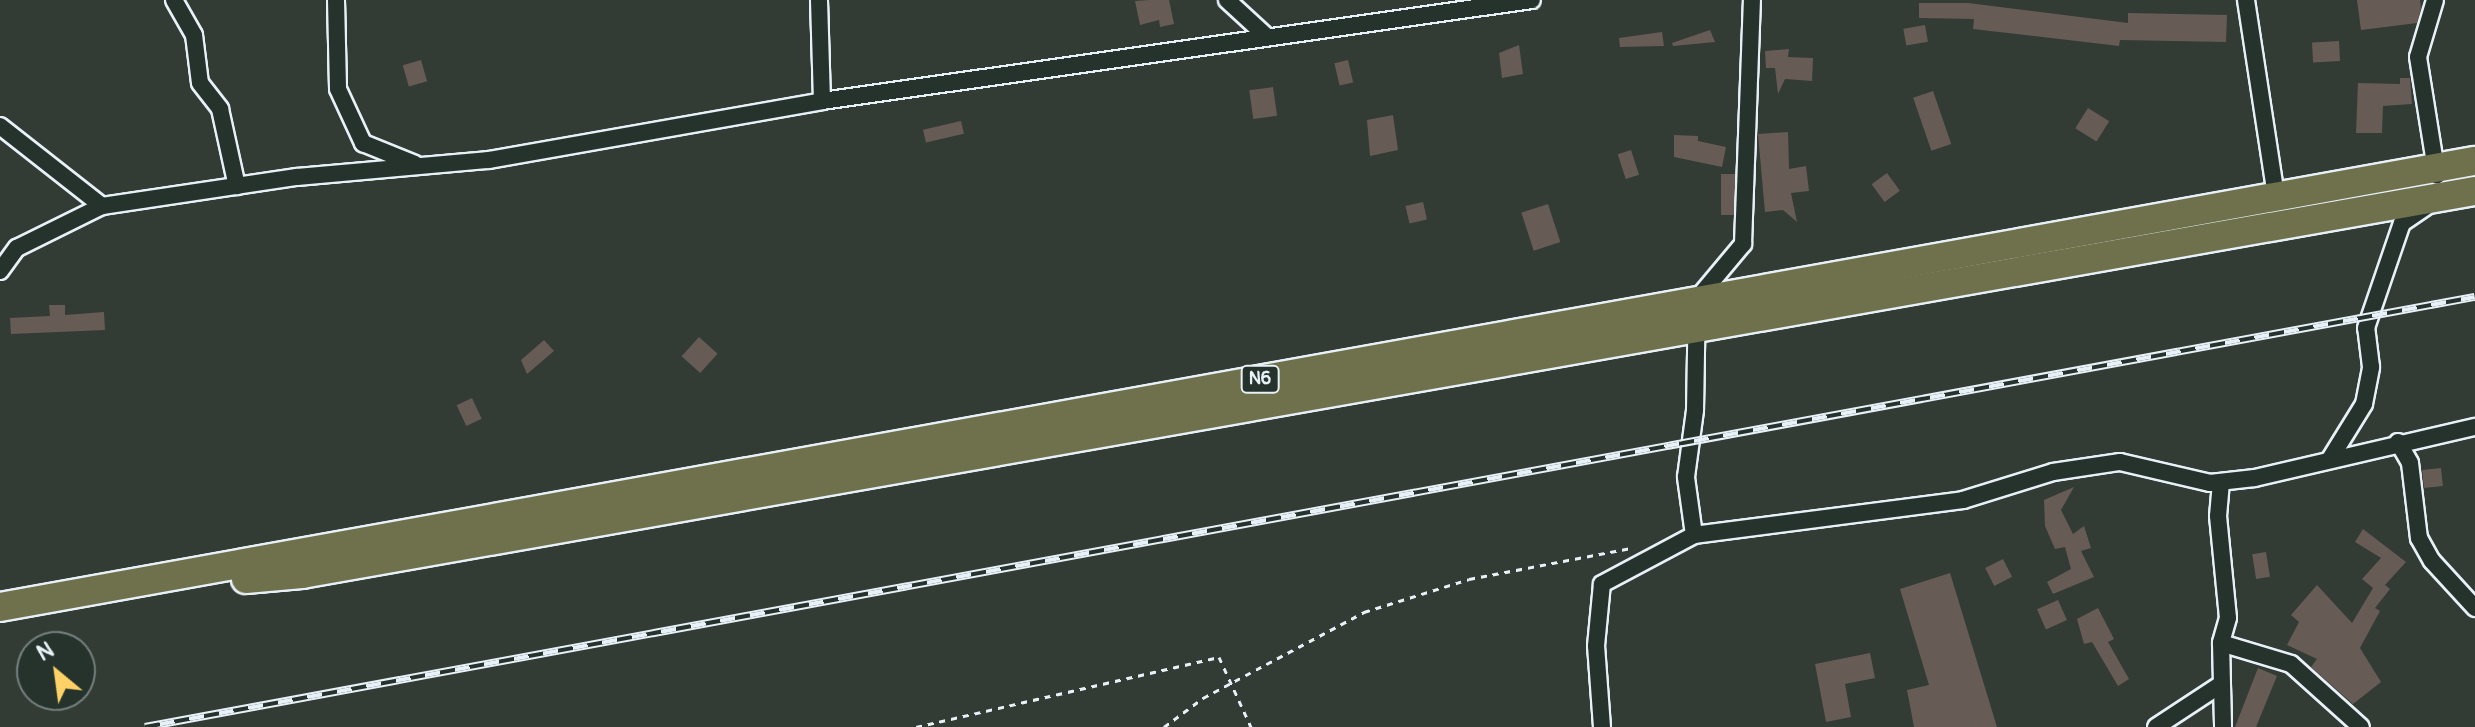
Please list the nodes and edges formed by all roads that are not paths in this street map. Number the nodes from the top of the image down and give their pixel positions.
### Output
1 (174, 0) edge
2 (336, 0) edge
3 (819, 0) edge
4 (1227, 0) edge
5 (1532, 0) edge
6 (1752, 0) edge
7 (2246, 0) edge
8 (2435, 0) edge
9 (1491, 2) edge
10 (1265, 35) junction
11 (822, 101) junction
12 (0, 126) edge
13 (2475, 161) edge
14 (420, 166) junction
15 (2435, 168) junction
16 (237, 186) junction
17 (2475, 191) edge
18 (2276, 196) junction
19 (2440, 197) junction
20 (102, 206) junction
21 (0, 271) edge
22 (1697, 299) junction
23 (1695, 328) junction
24 (2475, 427) edge
25 (2398, 442) junction
26 (2330, 459) junction
27 (2221, 482) junction
28 (1694, 535) junction
29 (45, 599) junction
30 (0, 607) edge
31 (2475, 608) edge
32 (2221, 643) junction
33 (2220, 685) junction
34 (1602, 727) edge
35 (2156, 727) edge
36 (2223, 727) edge
37 (2361, 727) edge

1 - 16 street
2 - 14 street
3 - 11 street
4 - 10 street
5 - 9 street
6 - 22 street
7 - 18 street
8 - 15 street
9 - 10 street
10 - 11 street
11 - 14 street
12 - 20 street
13 - 15 highway, N6
14 - 16 street
15 - 18 highway, N6
15 - 19 street
16 - 20 street
17 - 19 highway, N6
18 - 22 highway, N6
19 - 23 highway, N6
19 - 26 street
20 - 21 street
22 - 23 street
22 - 29 highway, N6
23 - 28 street
23 - 29 highway, N6
24 - 25 street
25 - 26 street
25 - 31 street
26 - 27 street
27 - 28 street
27 - 32 street
28 - 34 street
29 - 30 highway, N6
32 - 33 street
32 - 37 street
33 - 35 street
33 - 36 street

